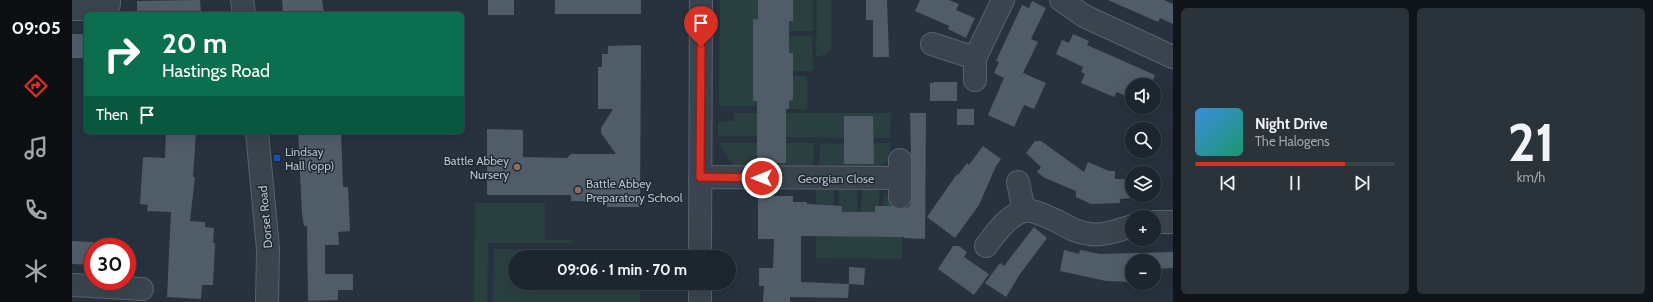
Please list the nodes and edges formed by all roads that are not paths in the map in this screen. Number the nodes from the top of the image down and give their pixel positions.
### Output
1 (109, 0) edge
2 (242, 0) edge
3 (701, 0) edge
4 (1003, 0) edge
5 (1061, 0) edge
6 (76, 6) edge
7 (244, 12) edge
8 (932, 44) dead end
9 (1173, 57) edge
10 (975, 58) junction
11 (975, 80) dead end
12 (257, 134) edge
13 (700, 177) junction
14 (900, 179) dead end
15 (1018, 182) dead end
16 (1024, 211) junction
17 (1161, 222) edge
18 (1173, 222) edge
19 (1125, 228) edge
20 (986, 246) dead end
21 (700, 250) edge
22 (72, 285) edge
23 (142, 289) dead end
24 (700, 290) edge
25 (267, 302) edge
26 (700, 302) edge

1 - 6 street
2 - 7 street
3 - 13 street
4 - 10 street
5 - 9 street
8 - 10 street
10 - 11 street
12 - 25 street, Dorset Road
13 - 14 street, Georgian Close
13 - 21 street
15 - 16 street
16 - 19 street
16 - 20 street
17 - 18 street
22 - 23 street
24 - 26 street

